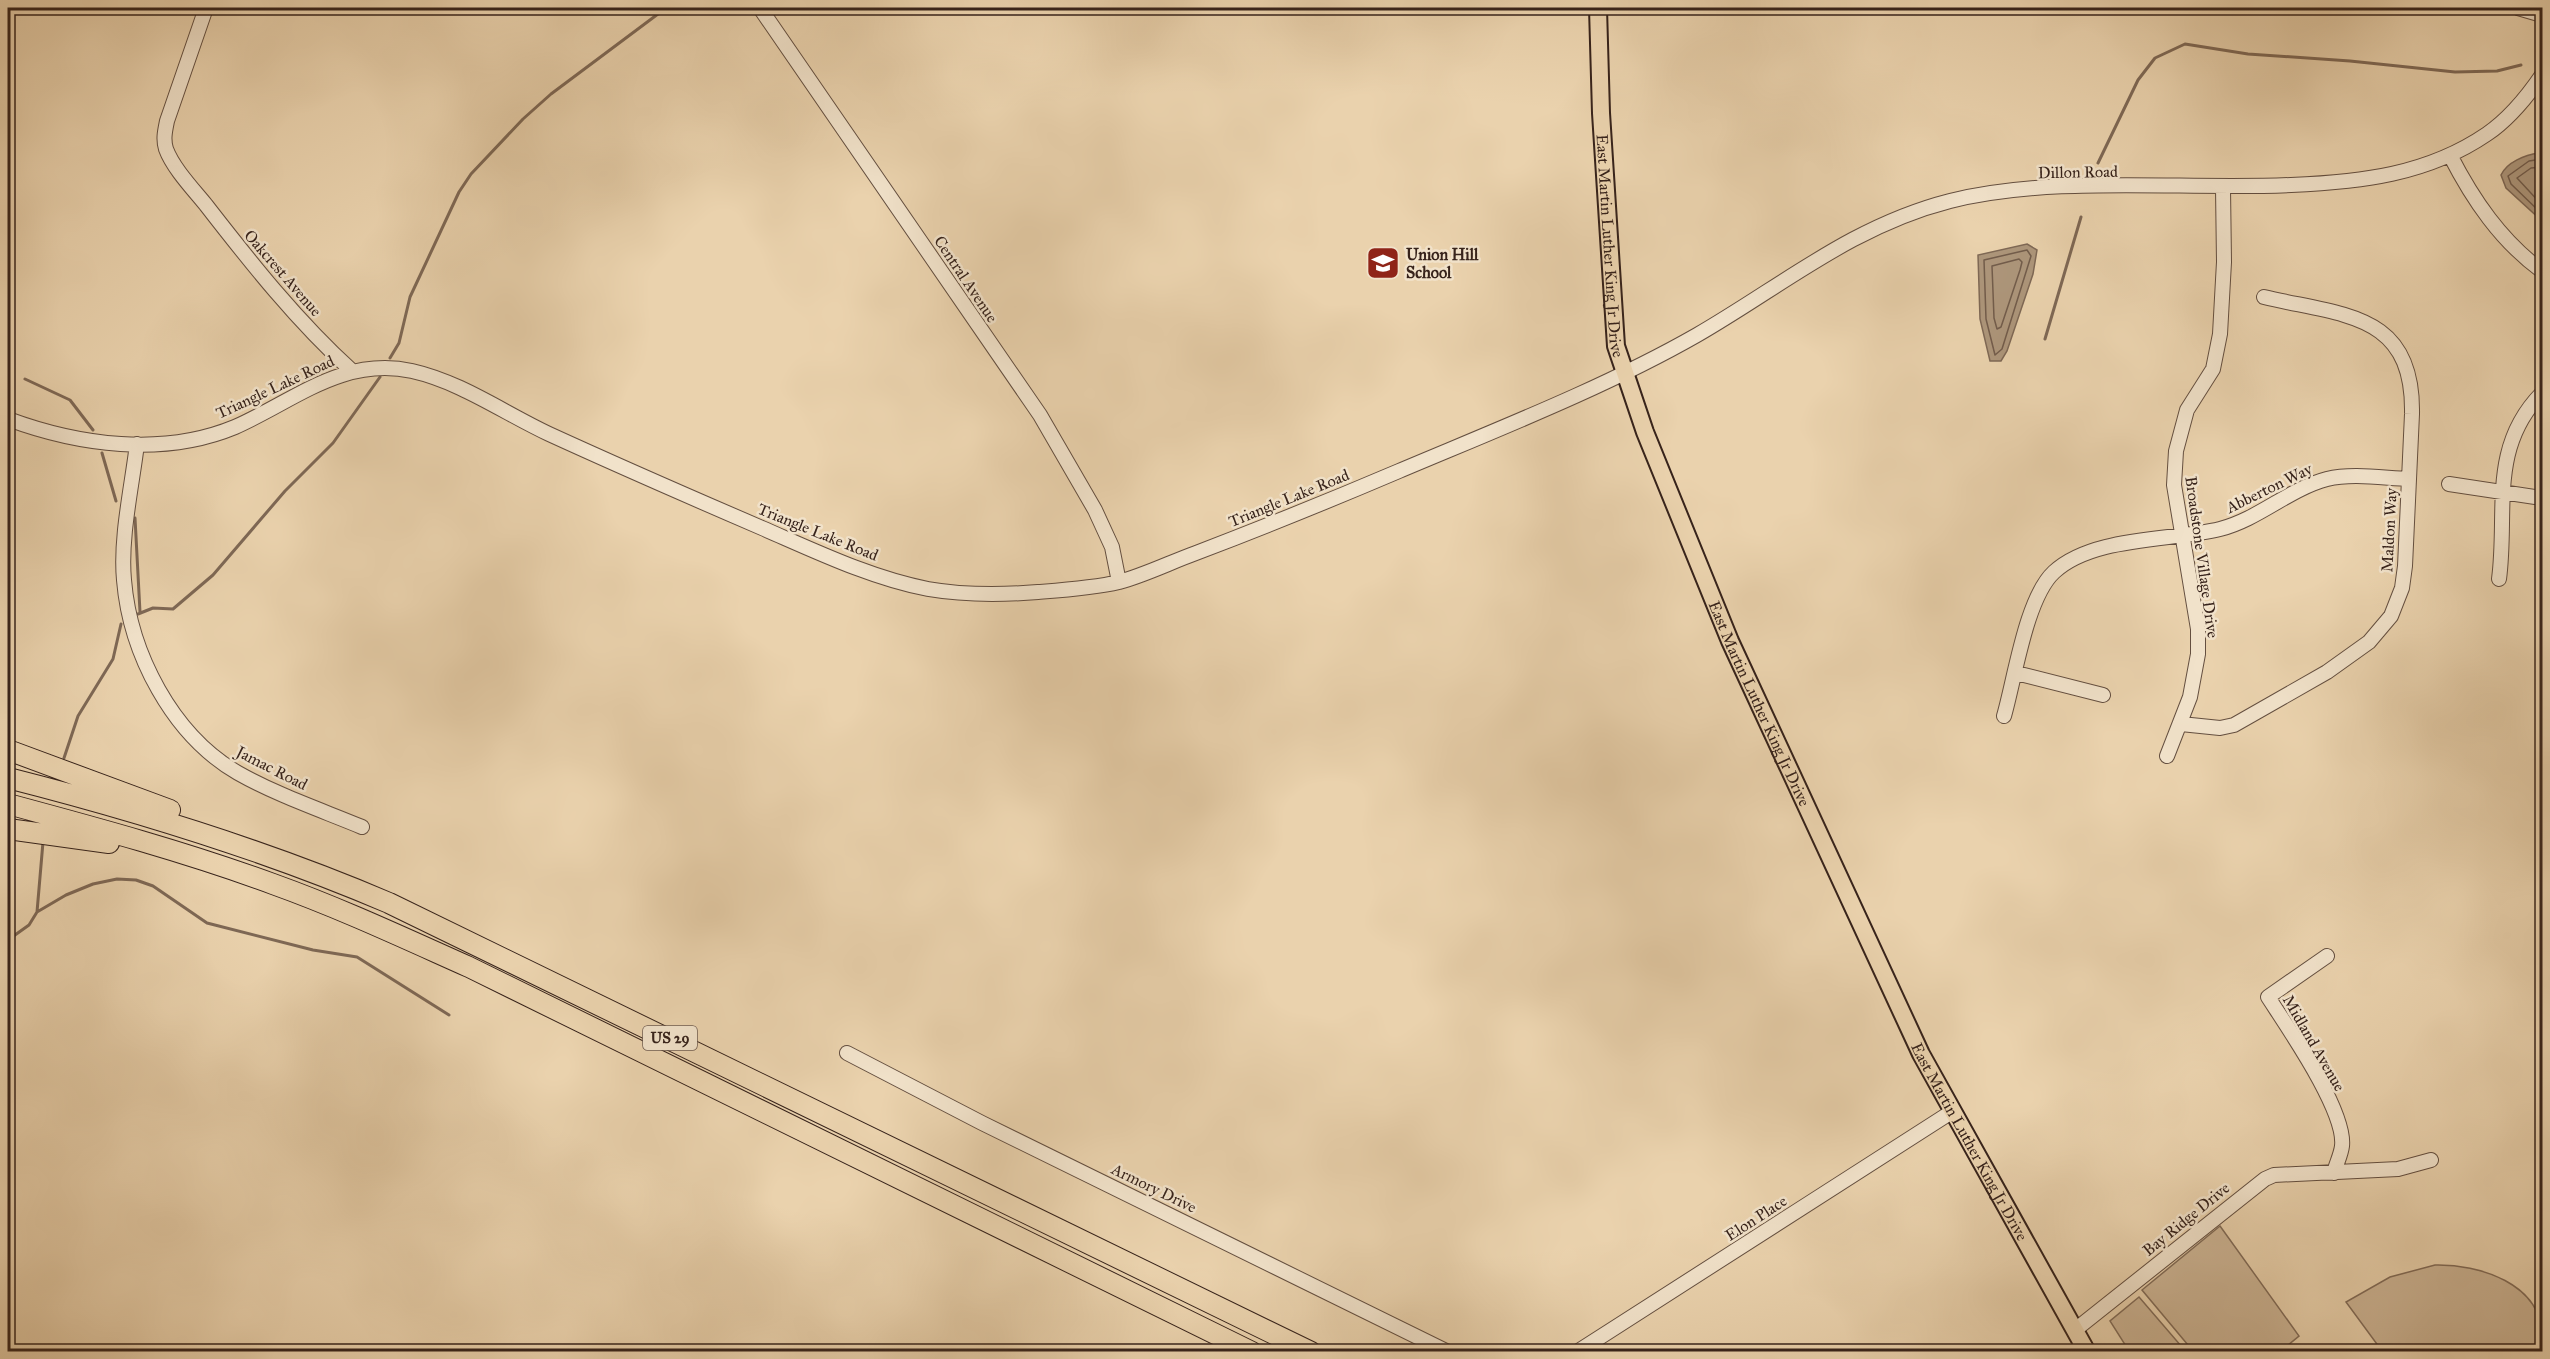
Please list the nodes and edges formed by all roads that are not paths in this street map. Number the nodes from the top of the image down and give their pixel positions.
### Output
1 (206, 8) edge
2 (760, 8) edge
3 (1598, 8) edge
4 (2518, 8) edge
5 (2542, 15) edge
6 (2542, 75) edge
7 (2450, 155) junction
8 (2223, 188) junction
9 (2542, 271) edge
10 (2264, 297) dead end
11 (352, 371) junction
12 (1624, 372) junction
13 (2542, 393) edge
14 (8, 419) edge
15 (137, 444) junction
16 (2409, 479) junction
17 (2449, 484) dead end
18 (2501, 492) junction
19 (2542, 498) edge
20 (2182, 535) junction
21 (2499, 579) dead end
22 (1119, 582) junction
23 (2016, 673) junction
24 (2103, 695) dead end
25 (2004, 716) dead end
26 (2181, 724) junction
27 (8, 750) edge
28 (2167, 756) dead end
29 (8, 777) edge
30 (8, 804) edge
31 (362, 827) dead end
32 (8, 829) edge
33 (251, 849) junction
34 (195, 858) junction
35 (2327, 956) dead end
36 (847, 1053) dead end
37 (1953, 1111) junction
38 (2431, 1160) dead end
39 (2334, 1173) junction
40 (2075, 1330) junction
41 (1252, 1352) edge
42 (1311, 1352) edge
43 (1448, 1352) edge
44 (1577, 1352) edge
45 (2087, 1352) edge

1 - 11 street, Oakcrest Avenue
2 - 22 street, Central Avenue
3 - 12 main road, East Martin Luther King Jr Drive
4 - 5 street
6 - 7 street, Dillon Road
7 - 8 street, Dillon Road
7 - 9 street
8 - 12 street, Dillon Road
8 - 20 street, Broadstone Village Drive
10 - 16 street, Maldon Way
11 - 15 street, Triangle Lake Road
11 - 22 street, Triangle Lake Road
12 - 22 street, Triangle Lake Road
12 - 37 main road, East Martin Luther King Jr Drive
13 - 18 street
14 - 15 street, Triangle Lake Road
15 - 31 street, Jamac Road
16 - 20 street, Abberton Way
16 - 26 street, Maldon Way
17 - 18 street
18 - 19 street
18 - 21 street
20 - 23 street, Abberton Way
20 - 26 street, Broadstone Village Drive
23 - 24 street
23 - 25 street, Abberton Way
26 - 28 street, Broadstone Village Drive
27 - 33 highway
29 - 33 highway, US 29
30 - 34 highway, US 29
32 - 34 highway
33 - 42 highway, US 29
34 - 41 highway, US 29
35 - 39 street, Midland Avenue
36 - 43 street, Armory Drive
37 - 40 main road, East Martin Luther King Jr Drive
37 - 44 street, Elon Place
38 - 39 street, Bay Ridge Drive
39 - 40 street, Bay Ridge Drive
40 - 45 main road, East Martin Luther King Jr Drive

